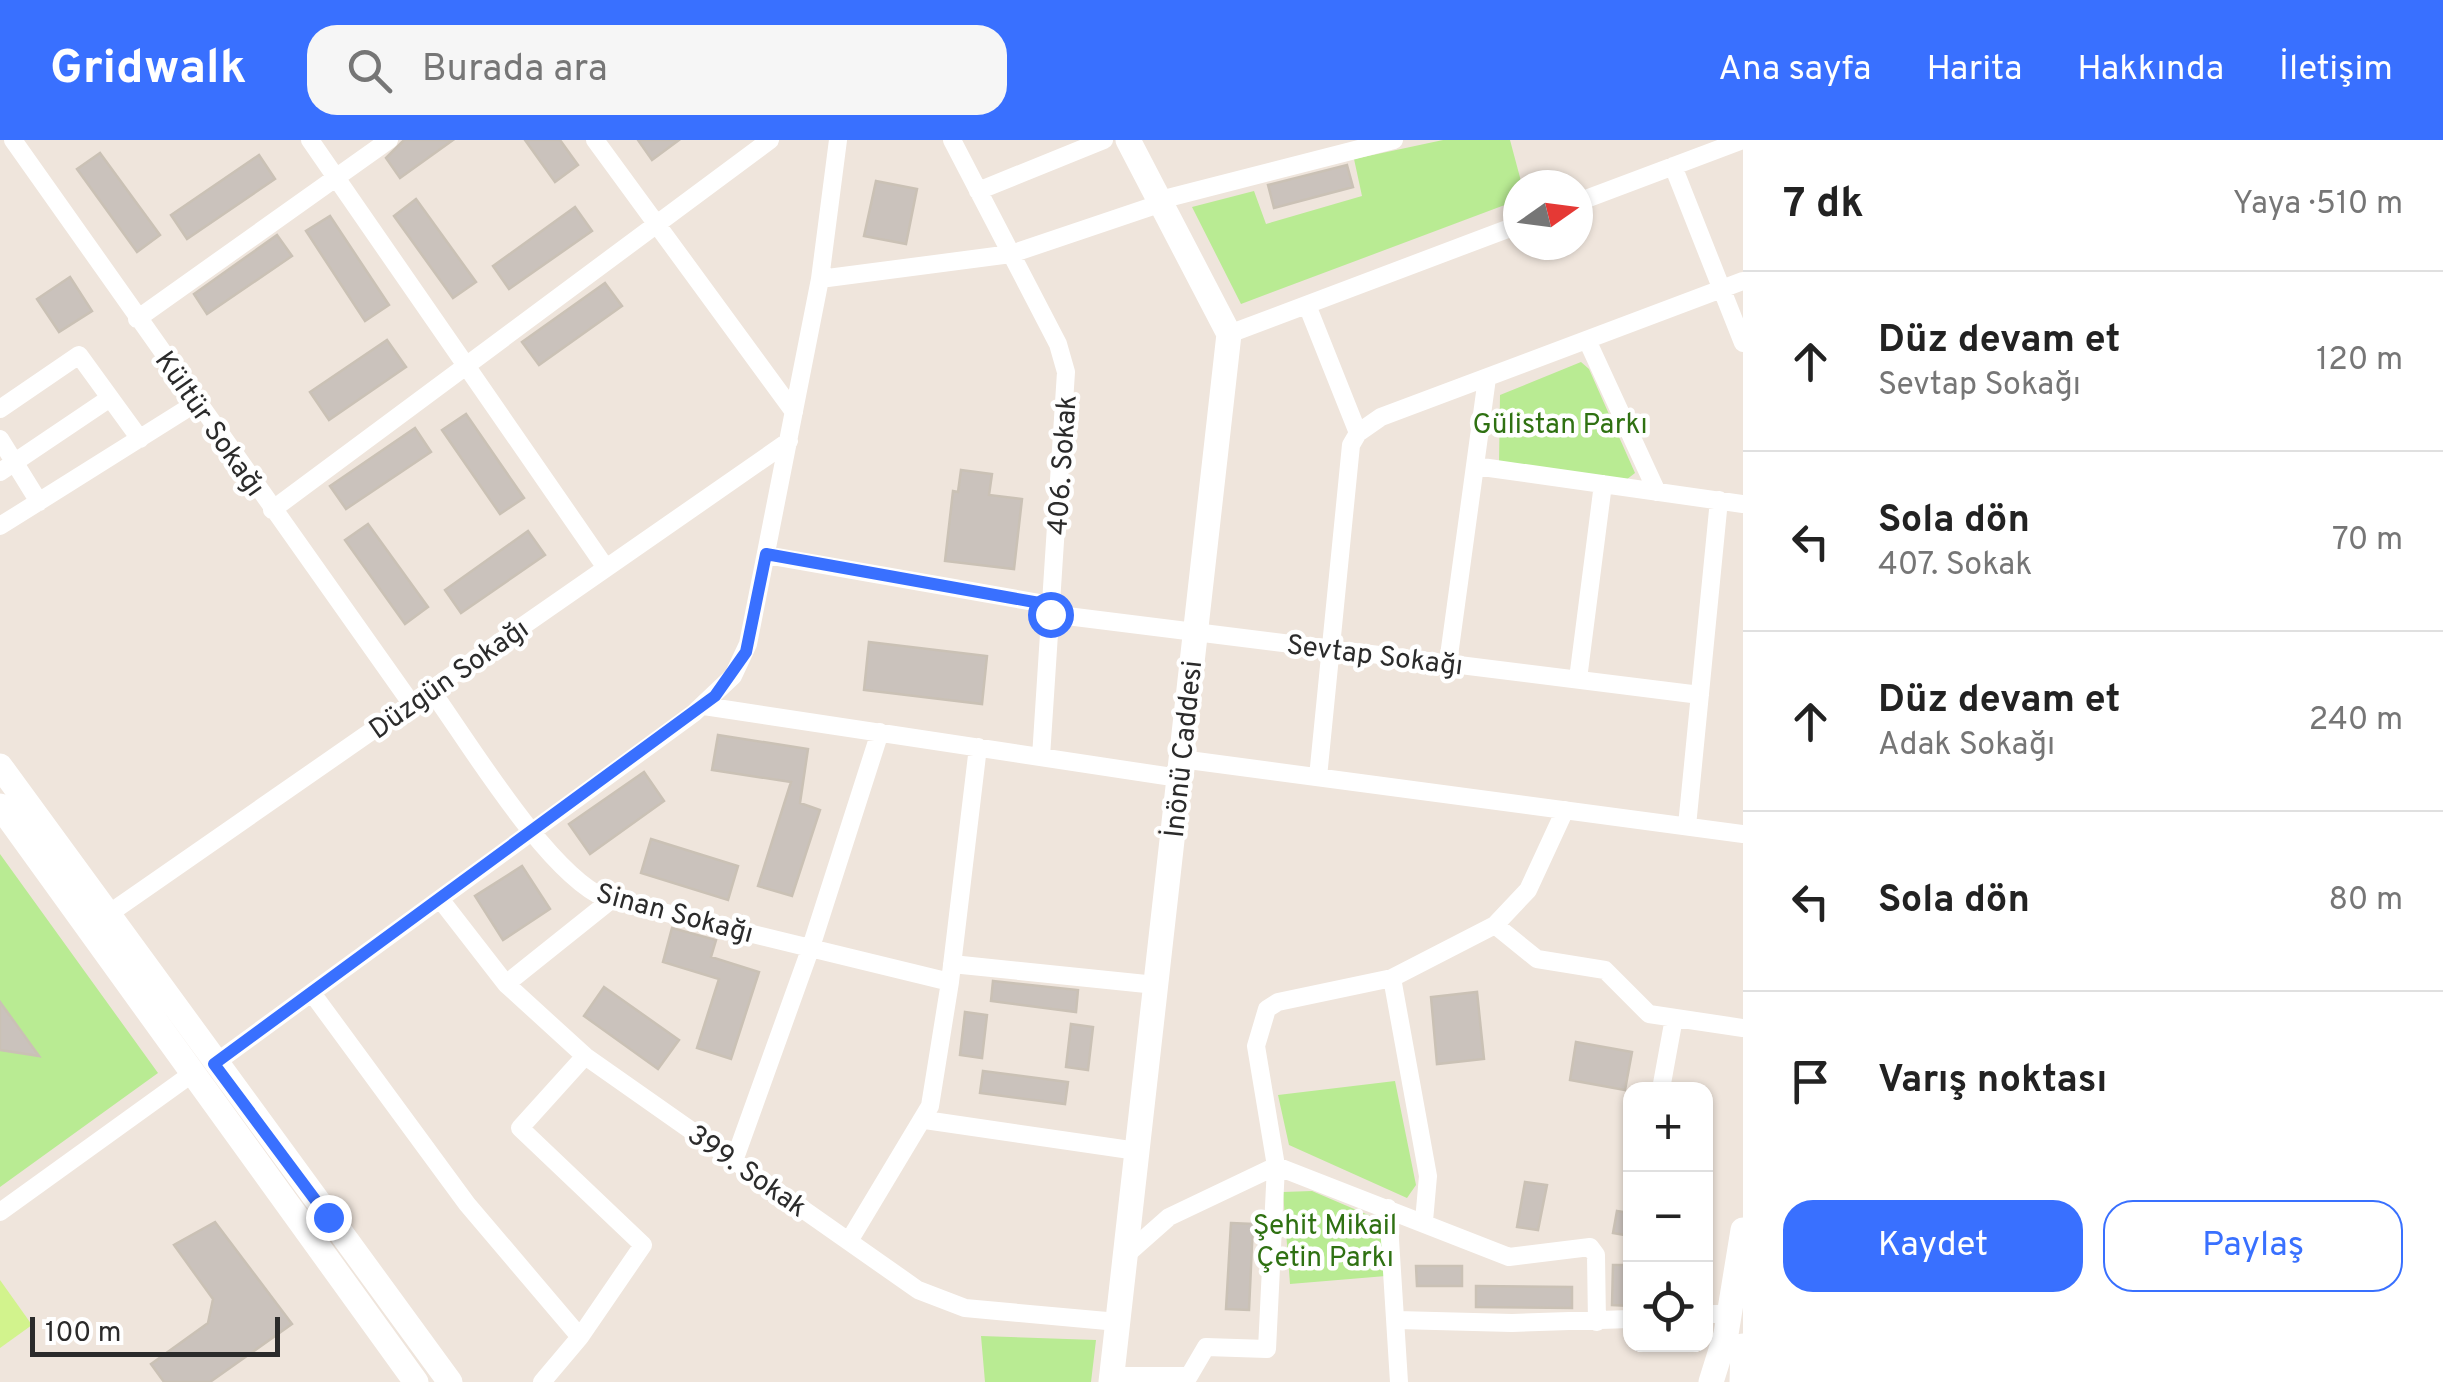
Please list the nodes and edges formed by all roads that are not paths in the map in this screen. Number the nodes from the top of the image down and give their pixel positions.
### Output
1 (13, 140) edge
2 (310, 140) edge
3 (389, 140) edge
4 (595, 140) edge
5 (770, 140) edge
6 (838, 140) edge
7 (952, 140) edge
8 (1104, 140) edge
9 (1128, 140) edge
10 (1394, 140) edge
11 (1743, 140) edge
12 (1674, 166) junction
13 (336, 178) junction
14 (978, 190) junction
15 (1593, 196) edge
16 (1161, 201) junction
17 (656, 224) junction
18 (1503, 231) edge
19 (1012, 254) junction
20 (820, 279) junction
21 (1743, 281) edge
22 (1722, 289) junction
23 (1308, 305) junction
24 (138, 319) junction
25 (1229, 334) junction
26 (1587, 340) junction
27 (1743, 343) edge
28 (466, 366) junction
29 (1487, 378) junction
30 (110, 398) junction
31 (196, 403) junction
32 (0, 409) edge
33 (794, 412) junction
34 (1358, 433) junction
35 (140, 438) junction
36 (0, 439) edge
37 (788, 441) junction
38 (1475, 466) junction
39 (8, 468) edge
40 (1604, 484) junction
41 (1656, 492) junction
42 (1719, 500) junction
43 (38, 502) junction
44 (1743, 504) edge
45 (272, 510) junction
46 (0, 526) edge
47 (766, 554) junction
48 (606, 568) junction
49 (1051, 610) junction
50 (1196, 632) junction
51 (1331, 649) junction
52 (1448, 663) junction
53 (1578, 679) junction
54 (430, 690) junction
55 (1700, 694) junction
56 (411, 703) junction
57 (704, 706) junction
58 (880, 732) junction
59 (978, 747) junction
60 (1041, 757) junction
61 (0, 766) edge
62 (1180, 768) junction
63 (1318, 777) junction
64 (0, 806) edge
65 (1565, 810) junction
66 (1687, 826) junction
67 (534, 831) junction
68 (1743, 834) edge
69 (440, 899) junction
70 (610, 900) junction
71 (107, 915) junction
72 (1495, 925) junction
73 (811, 947) junction
74 (951, 973) junction
75 (1392, 978) junction
76 (506, 984) junction
77 (1156, 986) junction
78 (312, 993) junction
79 (1674, 1018) junction
80 (1743, 1028) edge
81 (585, 1056) junction
82 (204, 1068) junction
83 (1662, 1082) edge
84 (925, 1120) junction
85 (1138, 1151) junction
86 (734, 1161) junction
87 (1276, 1166) junction
88 (1388, 1208) junction
89 (0, 1212) edge
90 (1424, 1220) junction
91 (1743, 1230) edge
92 (849, 1242) junction
93 (1126, 1255) junction
94 (1717, 1314) edge
95 (1623, 1319) edge
96 (1397, 1320) junction
97 (1118, 1322) junction
98 (1597, 1322) junction
99 (580, 1337) junction
100 (1743, 1346) edge
101 (1112, 1379) edge
102 (416, 1382) edge
103 (450, 1382) edge
104 (542, 1382) edge
105 (1399, 1382) edge
106 (1711, 1382) edge
107 (1742, 1382) edge

1 - 24 street, Kültür Sokağı
2 - 13 street
3 - 13 street
4 - 17 street
5 - 17 street
6 - 20 street
7 - 14 street, 406. Sokak
8 - 14 street
9 - 16 main road
10 - 16 street
11 - 12 street
12 - 15 street
12 - 22 street
13 - 24 street
13 - 28 street
14 - 19 street, 406. Sokak
16 - 19 street
16 - 25 main road
17 - 28 street
17 - 33 street
18 - 23 street
19 - 20 street
19 - 49 street, 406. Sokak
20 - 33 street
21 - 22 street
22 - 26 street
22 - 27 street
23 - 25 street
23 - 34 street
24 - 31 street, Kültür Sokağı
25 - 50 main road, İnönü Caddesi
26 - 29 street
26 - 41 street
28 - 45 street
28 - 48 street
29 - 34 street
29 - 38 street
30 - 32 street
30 - 35 street
30 - 39 street
31 - 35 street
31 - 45 street, Kültür Sokağı
33 - 37 street
34 - 51 street
35 - 43 street
36 - 39 street
37 - 47 street
37 - 48 street, Düzgün Sokağı
38 - 40 street
38 - 52 street
39 - 43 street
40 - 41 street
40 - 53 street
41 - 42 street
42 - 44 street
42 - 55 street
43 - 46 street
45 - 56 street, Kültür Sokağı
47 - 49 street, Sevtap Sokağı
47 - 57 street
48 - 54 street, Düzgün Sokağı
49 - 50 street, Sevtap Sokağı
49 - 60 street, 406. Sokak
50 - 51 street, Sevtap Sokağı
50 - 62 main road, İnönü Caddesi
51 - 52 street, Sevtap Sokağı
51 - 63 street
52 - 53 street, Sevtap Sokağı
53 - 55 street, Sevtap Sokağı
54 - 56 street, Düzgün Sokağı
54 - 67 street, Sinan Sokağı
55 - 66 street
56 - 71 street, Düzgün Sokağı
57 - 58 street
57 - 67 street
58 - 59 street
58 - 73 street
59 - 60 street
59 - 74 street
60 - 62 street
61 - 71 main road
62 - 63 street
62 - 77 main road, İnönü Caddesi
63 - 65 street
64 - 82 main road
65 - 66 street
65 - 72 street
66 - 68 street
67 - 69 street
67 - 70 street, Sinan Sokağı
69 - 76 street, 399. Sokak
69 - 78 street
70 - 73 street, Sinan Sokağı
70 - 76 street
71 - 82 main road
72 - 75 street
72 - 79 street
73 - 74 street, Sinan Sokağı
73 - 86 street
74 - 77 street, Sinan Sokağı
74 - 84 street
75 - 87 street
75 - 90 street
76 - 81 street, 399. Sokak
77 - 85 main road, İnönü Caddesi
78 - 82 street
78 - 99 street
79 - 80 street
79 - 83 street
81 - 86 street, 399. Sokak
81 - 99 street
82 - 89 street
82 - 102 main road
82 - 103 main road
84 - 85 street
84 - 92 street
85 - 93 main road, İnönü Caddesi
86 - 92 street, 399. Sokak
87 - 88 street
87 - 93 street
87 - 101 street
88 - 90 street
88 - 96 street
90 - 98 street
91 - 94 main road
92 - 97 street, 399. Sokak
93 - 97 main road, İnönü Caddesi
94 - 106 main road
95 - 98 street
96 - 98 street
96 - 105 street
97 - 101 main road, İnönü Caddesi
99 - 104 street
100 - 107 main road

